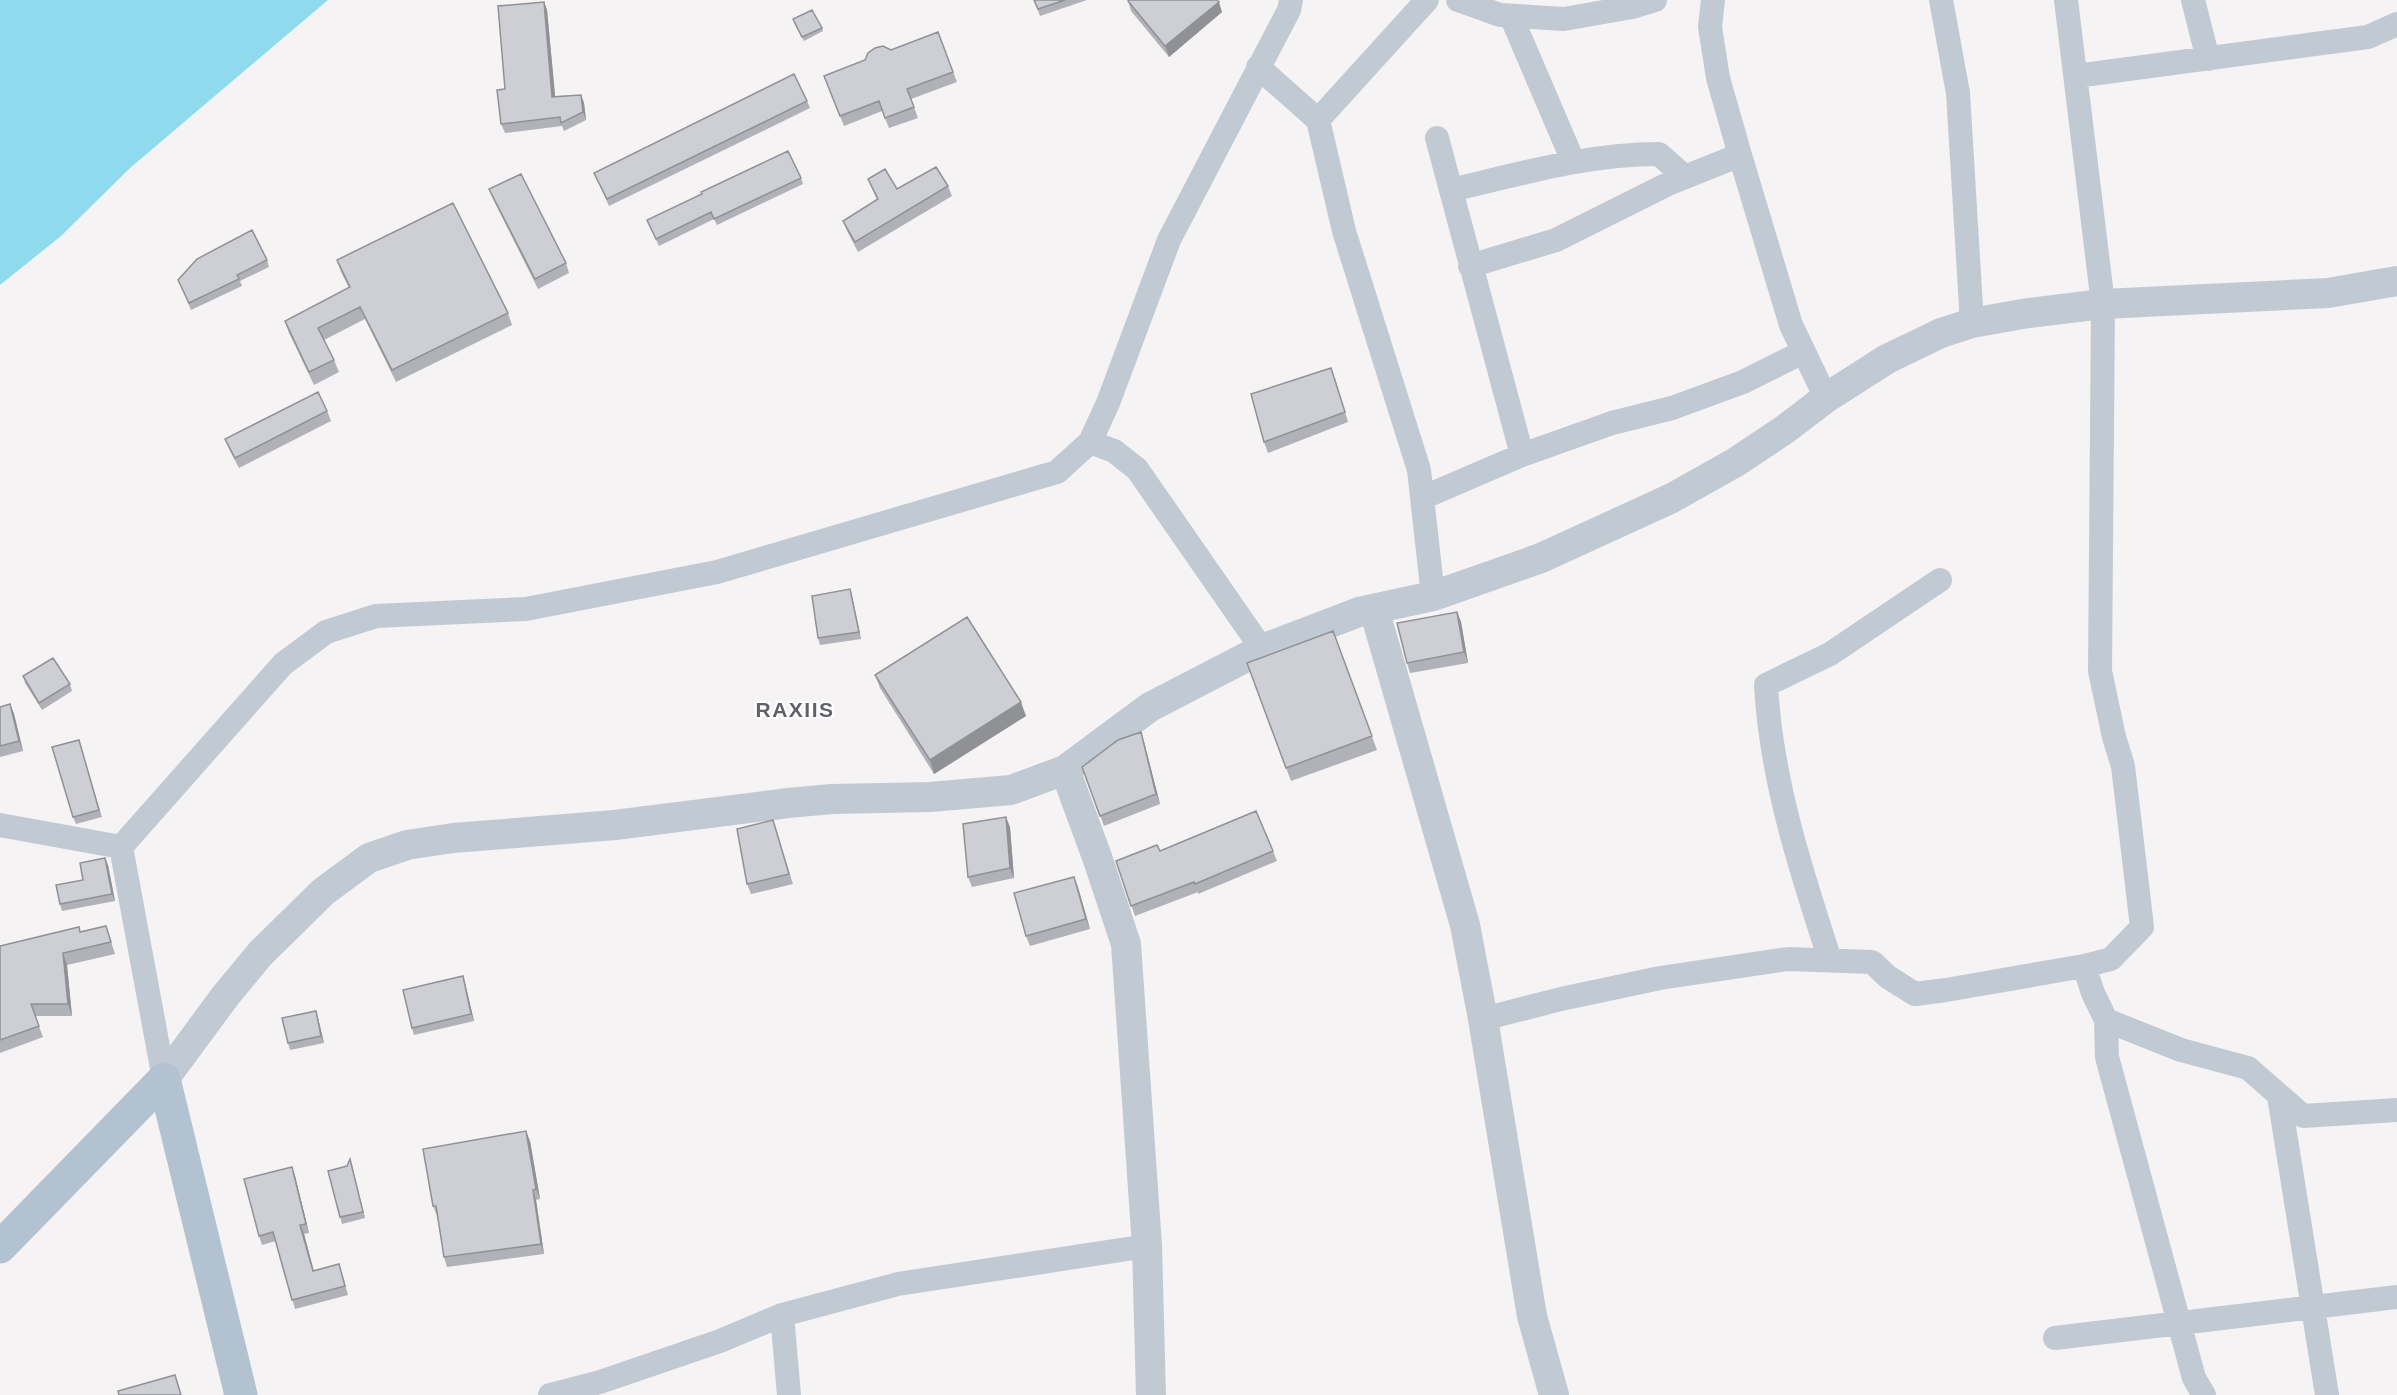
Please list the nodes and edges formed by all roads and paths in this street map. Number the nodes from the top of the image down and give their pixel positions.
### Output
1 (1291, 0) edge
2 (1427, 0) edge
3 (1458, 0) edge
4 (1655, 0) edge
5 (1713, 0) edge
6 (1941, 0) edge
7 (2066, 0) edge
8 (2193, 0) edge
9 (1511, 16) junction
10 (2397, 24) edge
11 (2208, 59) junction
12 (1258, 67) junction
13 (2076, 76) junction
14 (1318, 120) junction
15 (1437, 138) dead end
16 (1740, 155) junction
17 (1573, 161) junction
18 (1685, 177) junction
19 (1451, 190) junction
20 (1470, 266) junction
21 (2397, 281) edge
22 (2103, 304) junction
23 (1972, 323) junction
24 (1803, 352) junction
25 (1826, 398) junction
26 (1090, 442) junction
27 (1522, 455) junction
28 (1422, 498) junction
29 (1940, 580) dead end
30 (1433, 596) junction
31 (1374, 609) junction
32 (1262, 649) junction
33 (1065, 770) junction
34 (0, 825) edge
35 (121, 848) junction
36 (1830, 960) junction
37 (2085, 966) junction
38 (1484, 1018) junction
39 (2106, 1020) junction
40 (164, 1079) junction
41 (2279, 1096) junction
42 (2397, 1110) edge
43 (1148, 1246) junction
44 (0, 1247) edge
45 (2397, 1297) edge
46 (2313, 1307) junction
47 (782, 1315) junction
48 (2178, 1322) junction
49 (2055, 1338) dead end
50 (602, 1389) edge
51 (241, 1395) edge
52 (550, 1395) edge
53 (789, 1395) edge
54 (1151, 1395) edge
55 (1554, 1395) edge
56 (2204, 1395) edge
57 (2327, 1395) edge

1 - 12 street
2 - 14 street
3 - 9 street
4 - 9 street
5 - 16 street
6 - 23 street
7 - 13 street
8 - 11 street
9 - 17 street
10 - 11 street
11 - 13 street
12 - 14 street
12 - 26 street
13 - 22 street
14 - 28 street
15 - 19 street
16 - 18 street
16 - 24 street
17 - 18 street
17 - 19 street
18 - 20 street
19 - 20 street
20 - 27 street
21 - 22 street
22 - 23 street
22 - 37 street
23 - 25 street
24 - 25 street
24 - 27 street
25 - 30 street
26 - 32 street
26 - 35 street
27 - 28 street
28 - 30 street
29 - 36 street
30 - 31 street
31 - 32 street
31 - 38 street
32 - 33 street
33 - 40 street
33 - 43 street
34 - 35 street
35 - 40 street
36 - 37 street
36 - 38 street
37 - 39 street
38 - 55 street
39 - 41 street
39 - 48 street
40 - 44 main road
40 - 51 main road
41 - 42 street
41 - 46 street
43 - 47 street
43 - 54 street
45 - 46 street
46 - 48 street
46 - 57 street
47 - 50 street
47 - 53 street
48 - 49 street
48 - 56 street
50 - 52 street

